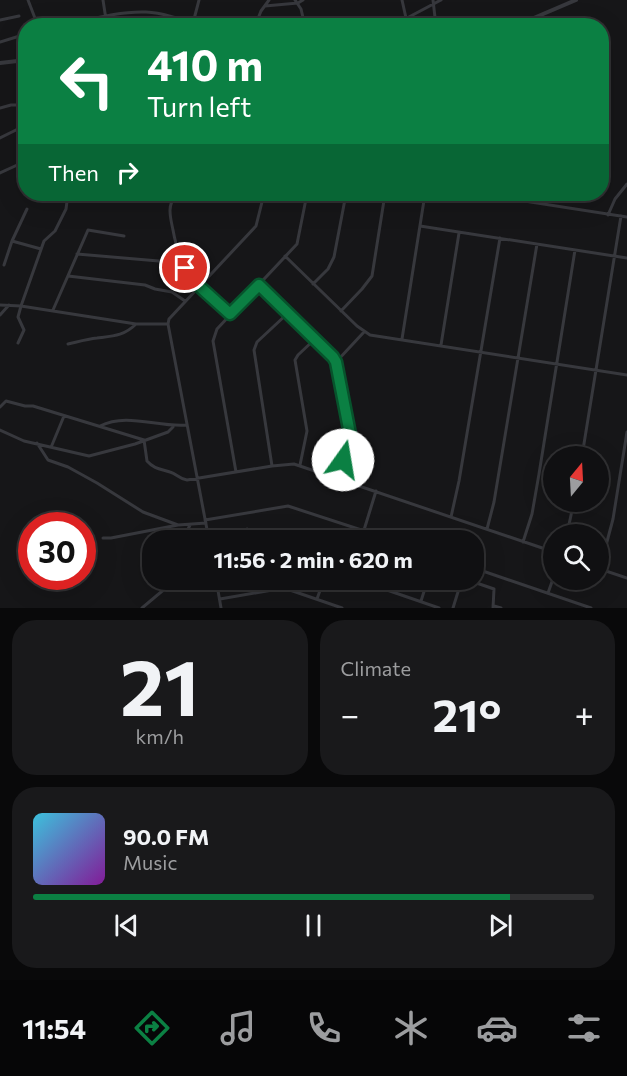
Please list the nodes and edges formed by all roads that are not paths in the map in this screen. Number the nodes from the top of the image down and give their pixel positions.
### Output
1 (28, 0) edge
2 (103, 0) edge
3 (199, 0) edge
4 (269, 0) edge
5 (303, 0) edge
6 (402, 0) edge
7 (441, 0) edge
8 (576, 0) edge
9 (296, 2) edge
10 (433, 2) edge
11 (265, 6) junction
12 (19, 16) dead end
13 (105, 17) junction
14 (35, 18) edge
15 (100, 18) edge
16 (171, 18) edge
17 (194, 18) edge
18 (259, 18) edge
19 (302, 18) edge
20 (406, 18) joint
21 (435, 18) edge
22 (534, 18) edge
23 (0, 20) edge
24 (18, 36) edge
25 (0, 42) edge
26 (18, 61) edge
27 (0, 63) edge
28 (18, 105) edge
29 (0, 108) edge
30 (18, 129) edge
31 (0, 138) edge
32 (18, 165) edge
33 (0, 173) edge
34 (627, 184) edge
35 (67, 201) edge
36 (172, 201) edge
37 (262, 201) edge
38 (306, 201) edge
39 (345, 201) edge
40 (385, 201) edge
41 (424, 201) edge
42 (522, 201) edge
43 (27, 209) dead end
44 (608, 215) junction
45 (621, 216) junction
46 (627, 218) edge
47 (420, 226) junction
48 (459, 233) junction
49 (124, 236) dead end
50 (500, 238) junction
51 (12, 241) junction
52 (537, 244) junction
53 (41, 249) junction
54 (574, 250) junction
55 (77, 254) junction
56 (285, 256) junction
57 (615, 256) junction
58 (627, 258) edge
59 (182, 263) junction
60 (4, 265) dead end
61 (68, 276) junction
62 (314, 284) junction
63 (259, 285) junction
64 (199, 286) junction
65 (185, 301) junction
66 (0, 305) edge
67 (9, 305) junction
68 (21, 306) junction
69 (52, 310) junction
70 (341, 311) junction
71 (230, 314) junction
72 (287, 314) junction
73 (0, 315) edge
74 (136, 324) junction
75 (168, 324) junction
76 (364, 332) junction
77 (315, 339) junction
78 (402, 339) junction
79 (18, 343) dead end
80 (68, 344) dead end
81 (441, 345) junction
82 (480, 352) junction
83 (518, 358) junction
84 (336, 362) junction
85 (557, 365) junction
86 (596, 370) junction
87 (627, 375) edge
88 (0, 407) edge
89 (64, 416) junction
90 (188, 425) junction
91 (100, 426) junction
92 (173, 427) junction
93 (0, 430) edge
94 (627, 432) edge
95 (144, 440) junction
96 (37, 443) junction
97 (52, 446) junction
98 (584, 446) edge
99 (300, 465) junction
100 (272, 466) junction
101 (236, 472) junction
102 (336, 477) junction
103 (198, 478) junction
104 (376, 491) junction
105 (451, 517) junction
106 (206, 522) junction
107 (178, 525) junction
108 (190, 525) junction
109 (487, 529) junction
110 (188, 530) edge
111 (207, 530) edge
112 (364, 530) joint
113 (609, 533) edge
114 (103, 538) dead end
115 (524, 542) junction
116 (543, 548) edge
117 (484, 571) edge
118 (609, 572) edge
119 (627, 578) edge
120 (484, 586) edge
121 (163, 590) edge
122 (218, 590) edge
123 (320, 590) edge
124 (425, 590) edge
125 (460, 590) edge
126 (549, 590) edge
127 (390, 591) edge
128 (548, 593) junction
129 (220, 599) junction
130 (317, 599) junction
131 (421, 601) junction
132 (493, 607) edge
133 (142, 608) edge
134 (221, 608) edge
135 (342, 608) edge
136 (439, 608) edge
137 (453, 608) edge
138 (501, 608) edge
139 (591, 608) edge

1 - 14 street
2 - 13 street
3 - 17 street
4 - 11 street
5 - 9 street
6 - 20 street
7 - 10 street
8 - 22 street
9 - 11 street
9 - 19 street
10 - 20 street
10 - 21 street
11 - 18 street
12 - 23 street
13 - 15 street
13 - 16 street
24 - 25 street
26 - 27 street
28 - 29 street
30 - 31 street
32 - 33 street
34 - 44 street
35 - 53 street
36 - 59 street
37 - 64 street
38 - 56 street
39 - 62 street
40 - 70 street
41 - 47 street
42 - 44 street
43 - 51 street
44 - 45 street
45 - 46 street
45 - 57 street
47 - 48 street
47 - 78 street
48 - 50 street
48 - 81 street
49 - 55 street
50 - 52 street
50 - 82 street
51 - 53 street
51 - 60 street
52 - 54 street
52 - 83 street
53 - 68 street
54 - 57 street
54 - 85 street
55 - 59 street
55 - 61 street
56 - 62 street
56 - 63 street
57 - 58 street
57 - 86 street
59 - 64 street
61 - 65 street
61 - 69 street
62 - 70 street
63 - 71 street
63 - 72 street
64 - 65 street
64 - 71 street
65 - 75 street
66 - 67 street
67 - 68 street
67 - 73 street
68 - 69 street
68 - 79 street
69 - 74 street
70 - 76 street
71 - 101 street
72 - 77 street
72 - 100 street
74 - 75 street
74 - 80 street
75 - 90 street
76 - 78 street
76 - 84 street
77 - 84 street
77 - 99 street
78 - 81 street
81 - 82 street
82 - 83 street
82 - 105 street
83 - 85 street
83 - 109 street
84 - 102 street
85 - 86 street
85 - 115 street
86 - 87 street
86 - 98 street
88 - 89 street
89 - 91 street
89 - 97 street
90 - 92 street
90 - 103 street
91 - 92 street
91 - 95 street
92 - 95 street
93 - 96 street
94 - 113 street
95 - 97 street
95 - 103 street
96 - 97 street
96 - 107 street
99 - 100 street
99 - 102 street
100 - 101 street
101 - 103 street
102 - 104 street
103 - 106 street
104 - 105 street
104 - 112 street
105 - 109 street
106 - 108 street
106 - 111 street
106 - 112 street
107 - 108 street
107 - 114 street
108 - 110 street
109 - 115 street
115 - 116 street
117 - 128 street
118 - 119 street
120 - 132 street
121 - 133 street
122 - 129 street
123 - 130 street
124 - 131 street
125 - 137 street
126 - 128 street
127 - 131 street
128 - 139 street
129 - 130 street
129 - 134 street
130 - 135 street
131 - 136 street
132 - 138 street

